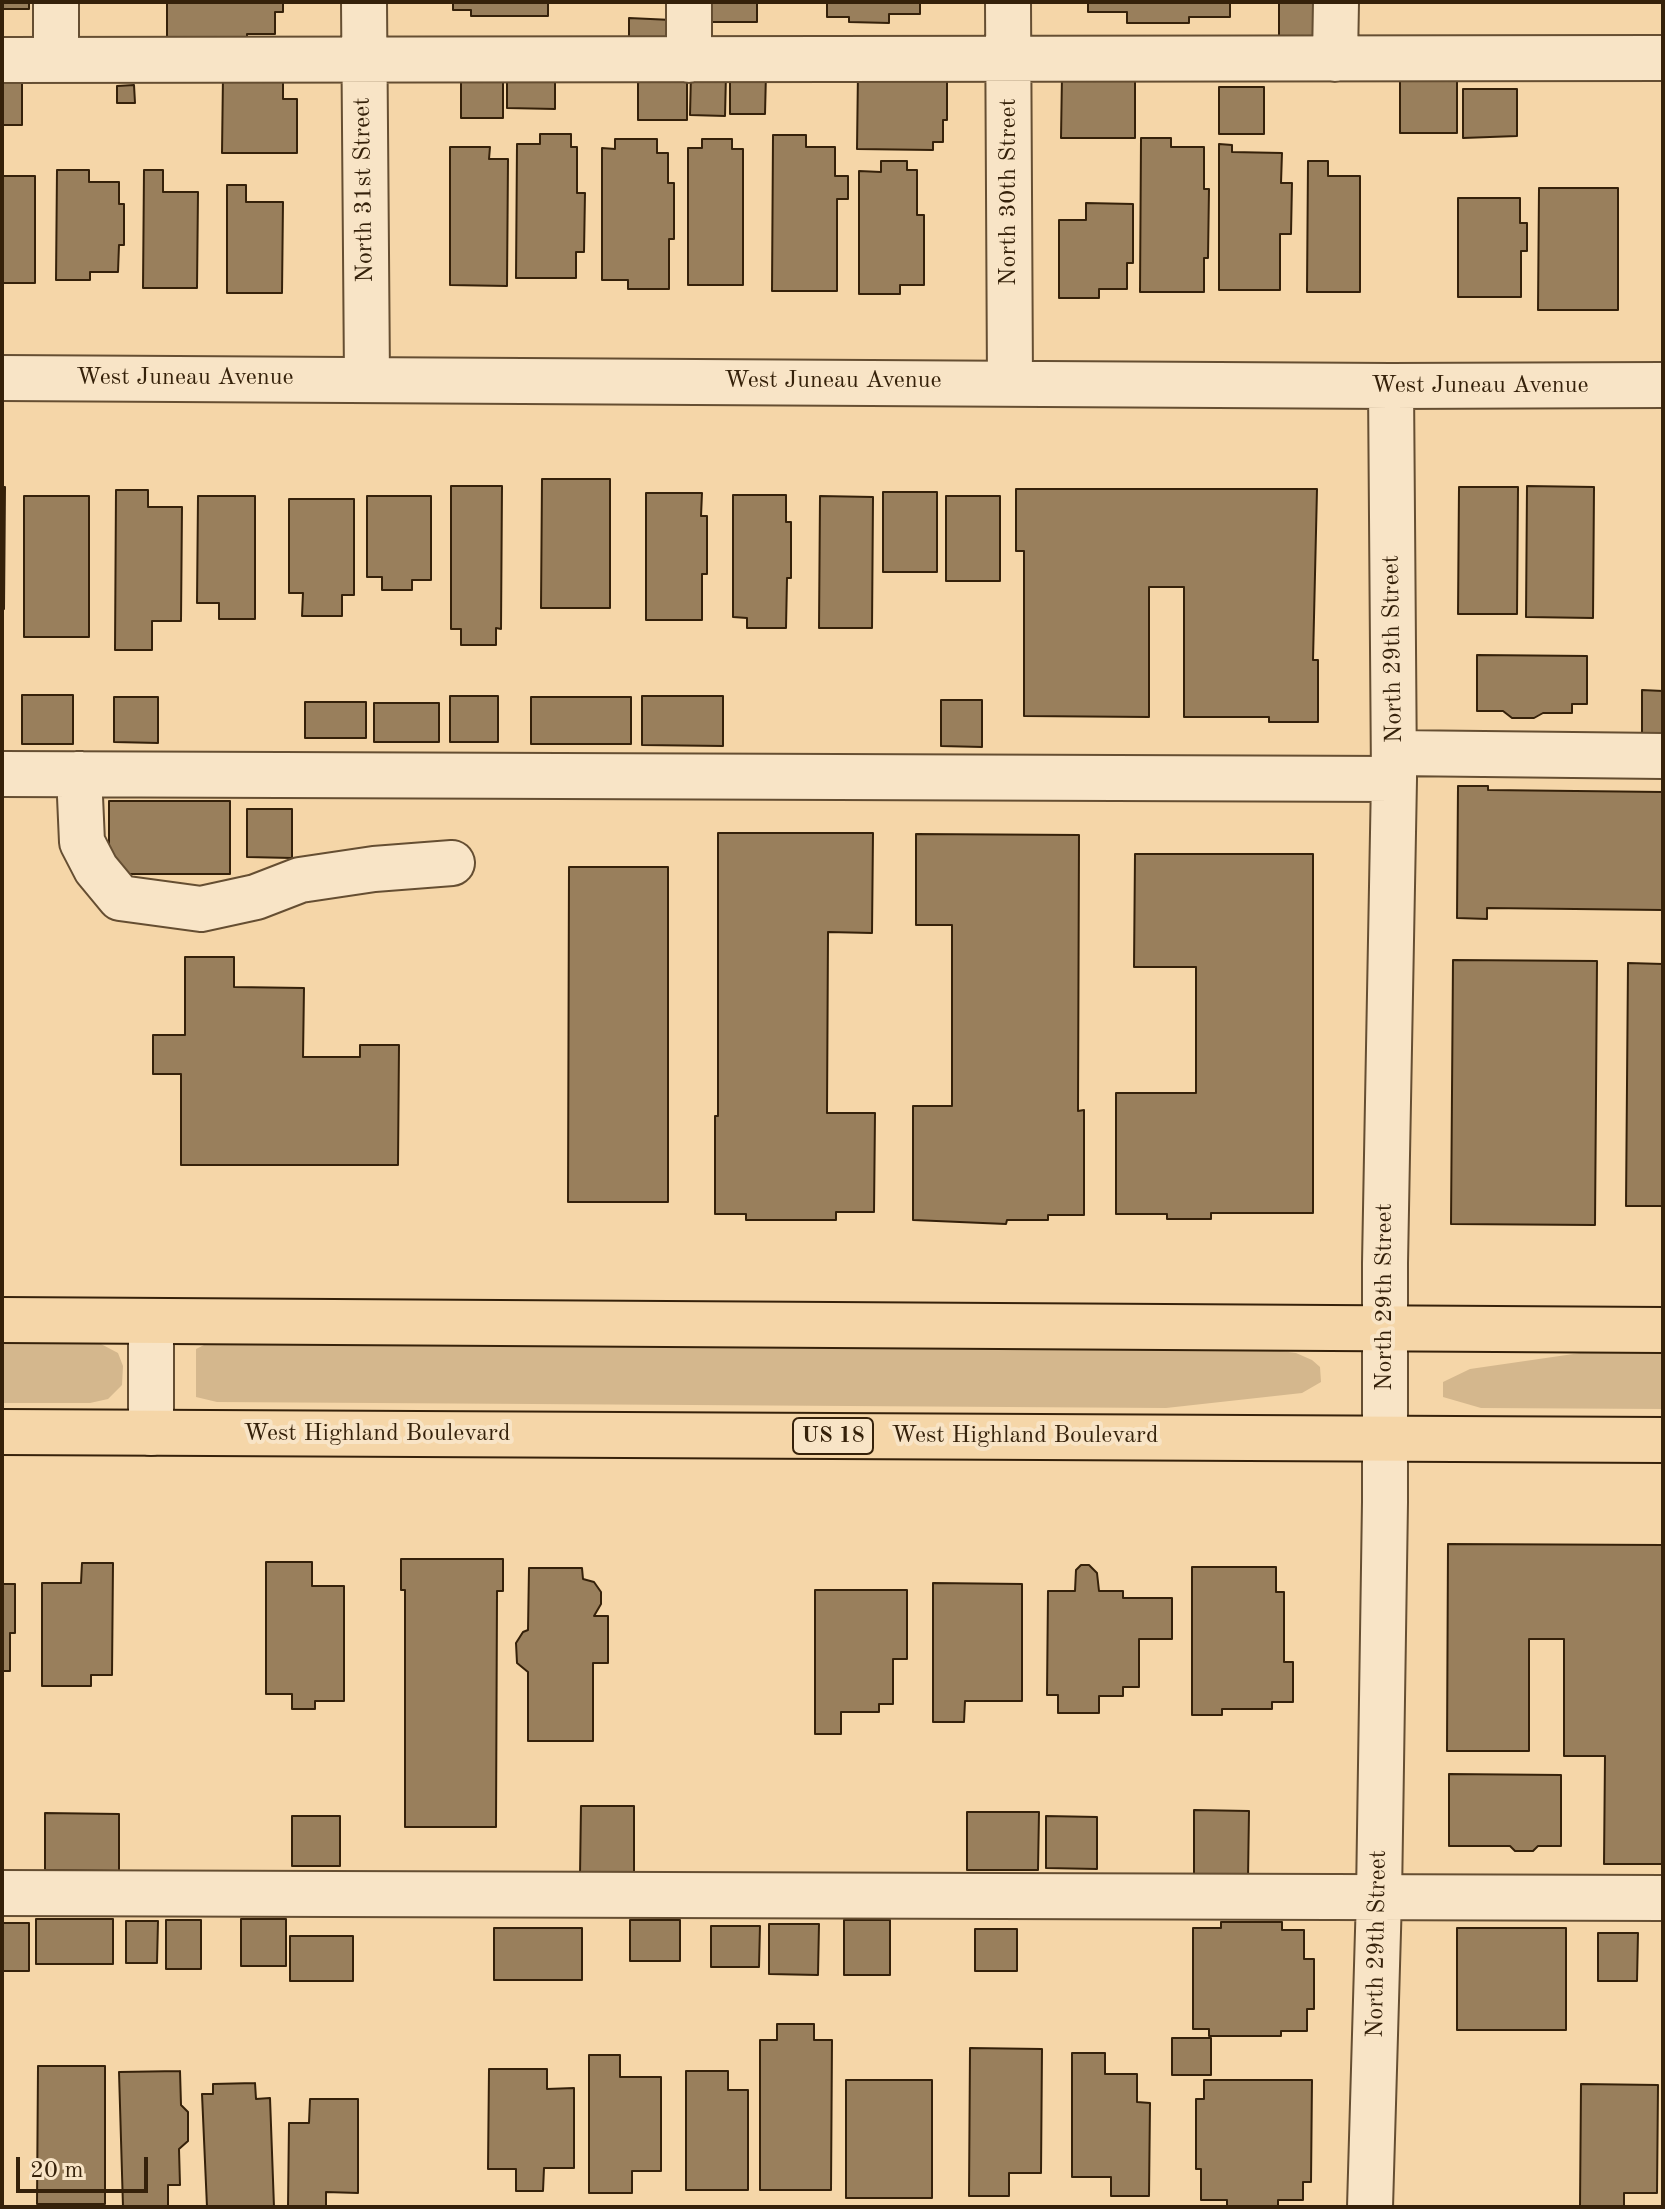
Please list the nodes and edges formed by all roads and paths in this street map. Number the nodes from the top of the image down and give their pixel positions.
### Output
1 (56, 2) edge
2 (364, 2) edge
3 (689, 2) edge
4 (1008, 2) edge
5 (1336, 2) edge
6 (1663, 58) edge
7 (1335, 59) junction
8 (2, 60) edge
9 (56, 60) junction
10 (362, 60) junction
11 (689, 60) junction
12 (1009, 60) junction
13 (2, 378) edge
14 (367, 378) junction
15 (1010, 382) junction
16 (1663, 385) edge
17 (1391, 386) junction
18 (1663, 756) edge
19 (1394, 766) junction
20 (2, 774) edge
21 (79, 774) junction
22 (452, 863) dead end
23 (2, 1320) edge
24 (151, 1321) junction
25 (1385, 1328) junction
26 (1663, 1330) edge
27 (2, 1432) edge
28 (151, 1433) junction
29 (1385, 1436) junction
30 (1663, 1440) edge
31 (2, 1893) edge
32 (1379, 1897) junction
33 (1663, 1898) edge
34 (1370, 2207) edge

1 - 9 street
2 - 10 street, North 31st Street
3 - 11 street
4 - 12 street, North 30th Street
5 - 7 street
6 - 7 street
7 - 12 street
8 - 9 street
9 - 10 street
10 - 11 street
10 - 14 street, North 31st Street
11 - 12 street
12 - 15 street, North 30th Street
13 - 14 street, West Juneau Avenue
14 - 15 street, West Juneau Avenue
15 - 17 street, West Juneau Avenue
16 - 17 street, West Juneau Avenue
17 - 19 street, North 29th Street
18 - 19 street
19 - 21 street
19 - 25 street, North 29th Street
20 - 21 street
21 - 22 street
23 - 24 main road
24 - 25 main road
24 - 28 street
25 - 26 main road
25 - 29 street, North 29th Street
27 - 28 main road, West Highland Boulevard / US 18
28 - 29 main road, West Highland Boulevard / US 18
29 - 30 main road, West Highland Boulevard / US 18
29 - 32 street, North 29th Street
31 - 32 street
32 - 33 street
32 - 34 street, North 29th Street

